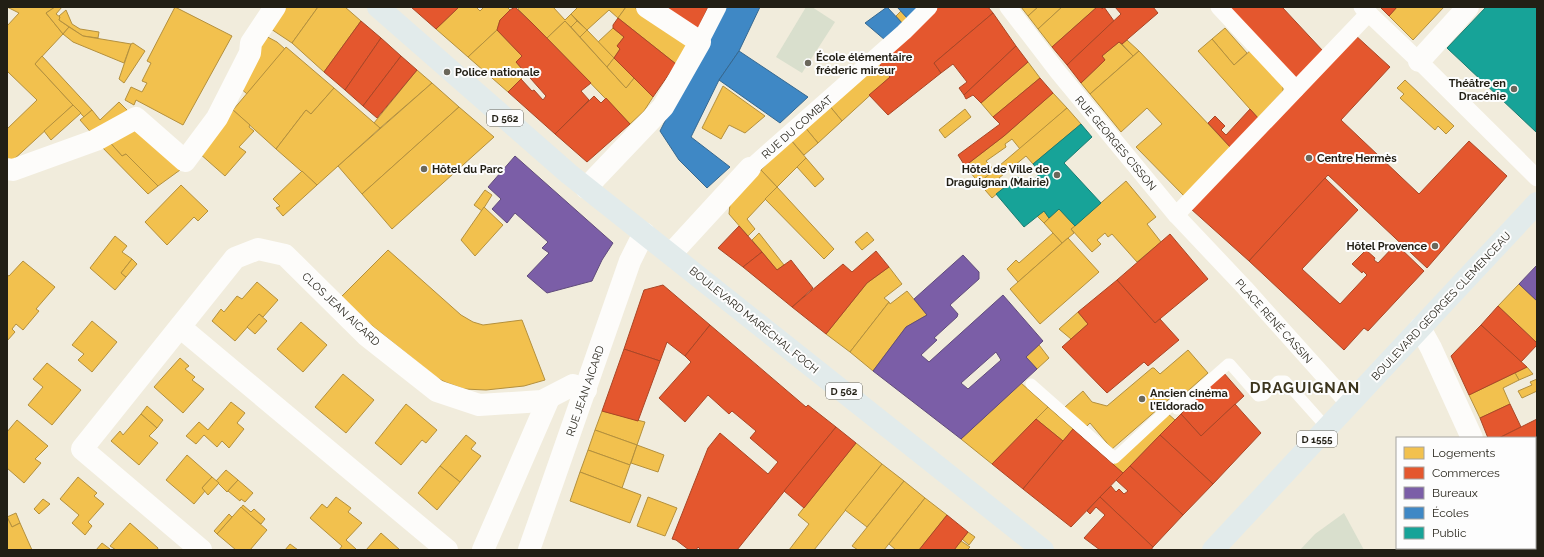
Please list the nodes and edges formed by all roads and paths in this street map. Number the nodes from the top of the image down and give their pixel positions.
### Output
1 (275, 7) edge
2 (378, 7) edge
3 (647, 7) edge
4 (718, 7) edge
5 (929, 7) edge
6 (1008, 7) edge
7 (1219, 7) edge
8 (1468, 7) edge
9 (1365, 10) edge
10 (700, 42) junction
11 (1419, 61) junction
12 (1296, 89) junction
13 (750, 168) joint
14 (7, 169) edge
15 (1537, 178) edge
16 (586, 188) junction
17 (1537, 203) edge
18 (1176, 215) junction
19 (640, 229) junction
20 (671, 254) junction
21 (1230, 273) joint
22 (180, 326) junction
23 (1420, 328) junction
24 (1031, 384) dead end
25 (586, 390) junction
26 (549, 398) junction
27 (1349, 404) junction
28 (1327, 428) junction
29 (1472, 437) edge
30 (201, 550) edge
31 (447, 550) edge
32 (483, 550) edge
33 (529, 550) edge
34 (1043, 550) edge
35 (1214, 550) edge

1 - 14 street
2 - 16 main road, D 562
3 - 10 street
4 - 10 street
5 - 13 street, RUE DU COMBAT
6 - 18 street, RUE GEORGES CISSON
7 - 12 street
8 - 11 street
9 - 11 street
9 - 12 street
10 - 16 street
11 - 15 street
12 - 18 street
13 - 20 street, RUE DU COMBAT
16 - 19 main road, D 562
17 - 23 main road, BOULEVARD GEORGES CLEMENCEAU / D 1555
18 - 21 street, RUE GEORGES CISSON
19 - 20 main road, BOULEVARD MARÉCHAL FOCH / D 562
19 - 25 street, RUE JEAN AICARD
20 - 34 main road, BOULEVARD MARÉCHAL FOCH / D 562
21 - 27 street, PLACE RENÉ CASSIN
22 - 26 street, CLOS JEAN AICARD
22 - 30 street, CLOS JEAN AICARD
22 - 31 street
23 - 27 main road, BOULEVARD GEORGES CLEMENCEAU / D 1555
23 - 29 street
24 - 28 lane
25 - 26 street, CLOS JEAN AICARD
25 - 33 street, RUE JEAN AICARD
26 - 32 street
27 - 28 main road, BOULEVARD GEORGES CLEMENCEAU / D 1555
28 - 35 main road, BOULEVARD GEORGES CLEMENCEAU / D 1555

